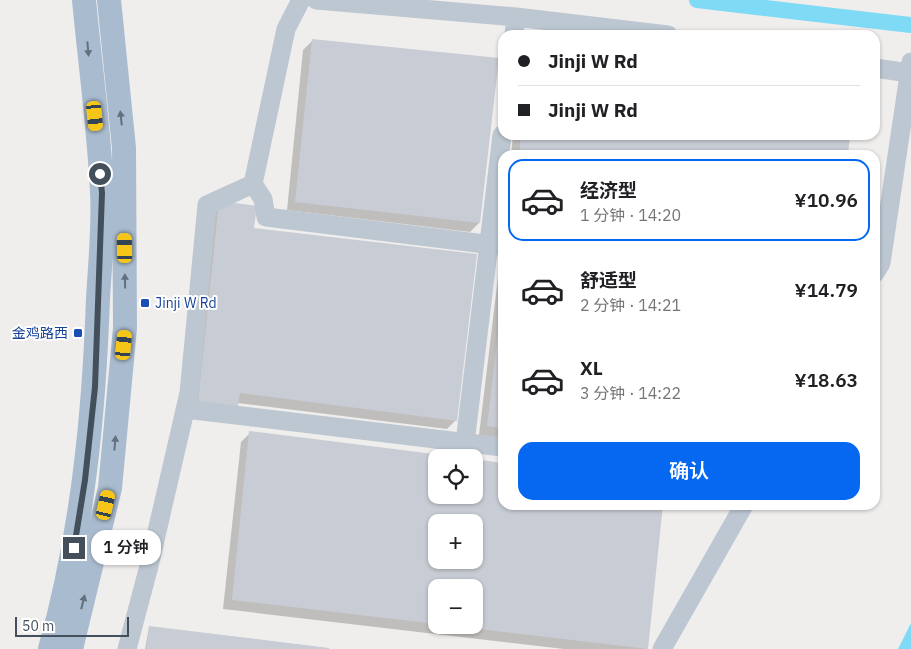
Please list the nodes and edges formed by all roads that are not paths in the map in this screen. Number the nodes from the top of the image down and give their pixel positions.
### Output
1 (84, 0) edge
2 (109, 0) edge
3 (301, 0) edge
4 (316, 0) edge
5 (515, 26) edge
6 (583, 30) edge
7 (910, 67) edge
8 (880, 68) edge
9 (254, 184) junction
10 (498, 208) edge
11 (496, 245) edge
12 (880, 263) edge
13 (185, 409) junction
14 (465, 443) junction
15 (498, 447) edge
16 (741, 510) edge
17 (84, 551) junction
18 (50, 649) edge
19 (71, 649) edge
20 (127, 649) edge
21 (662, 649) edge

1 -> 17 main road
17 -> 2 main road
3 - 9 lane
4 - 5 lane
5 - 6 lane
7 - 8 lane
7 - 12 lane
9 - 11 lane
9 - 13 lane
10 - 11 lane
11 - 14 lane
13 - 14 lane
13 - 20 lane
14 - 15 lane
16 - 21 lane
17 - 18 main road
19 -> 17 main road

